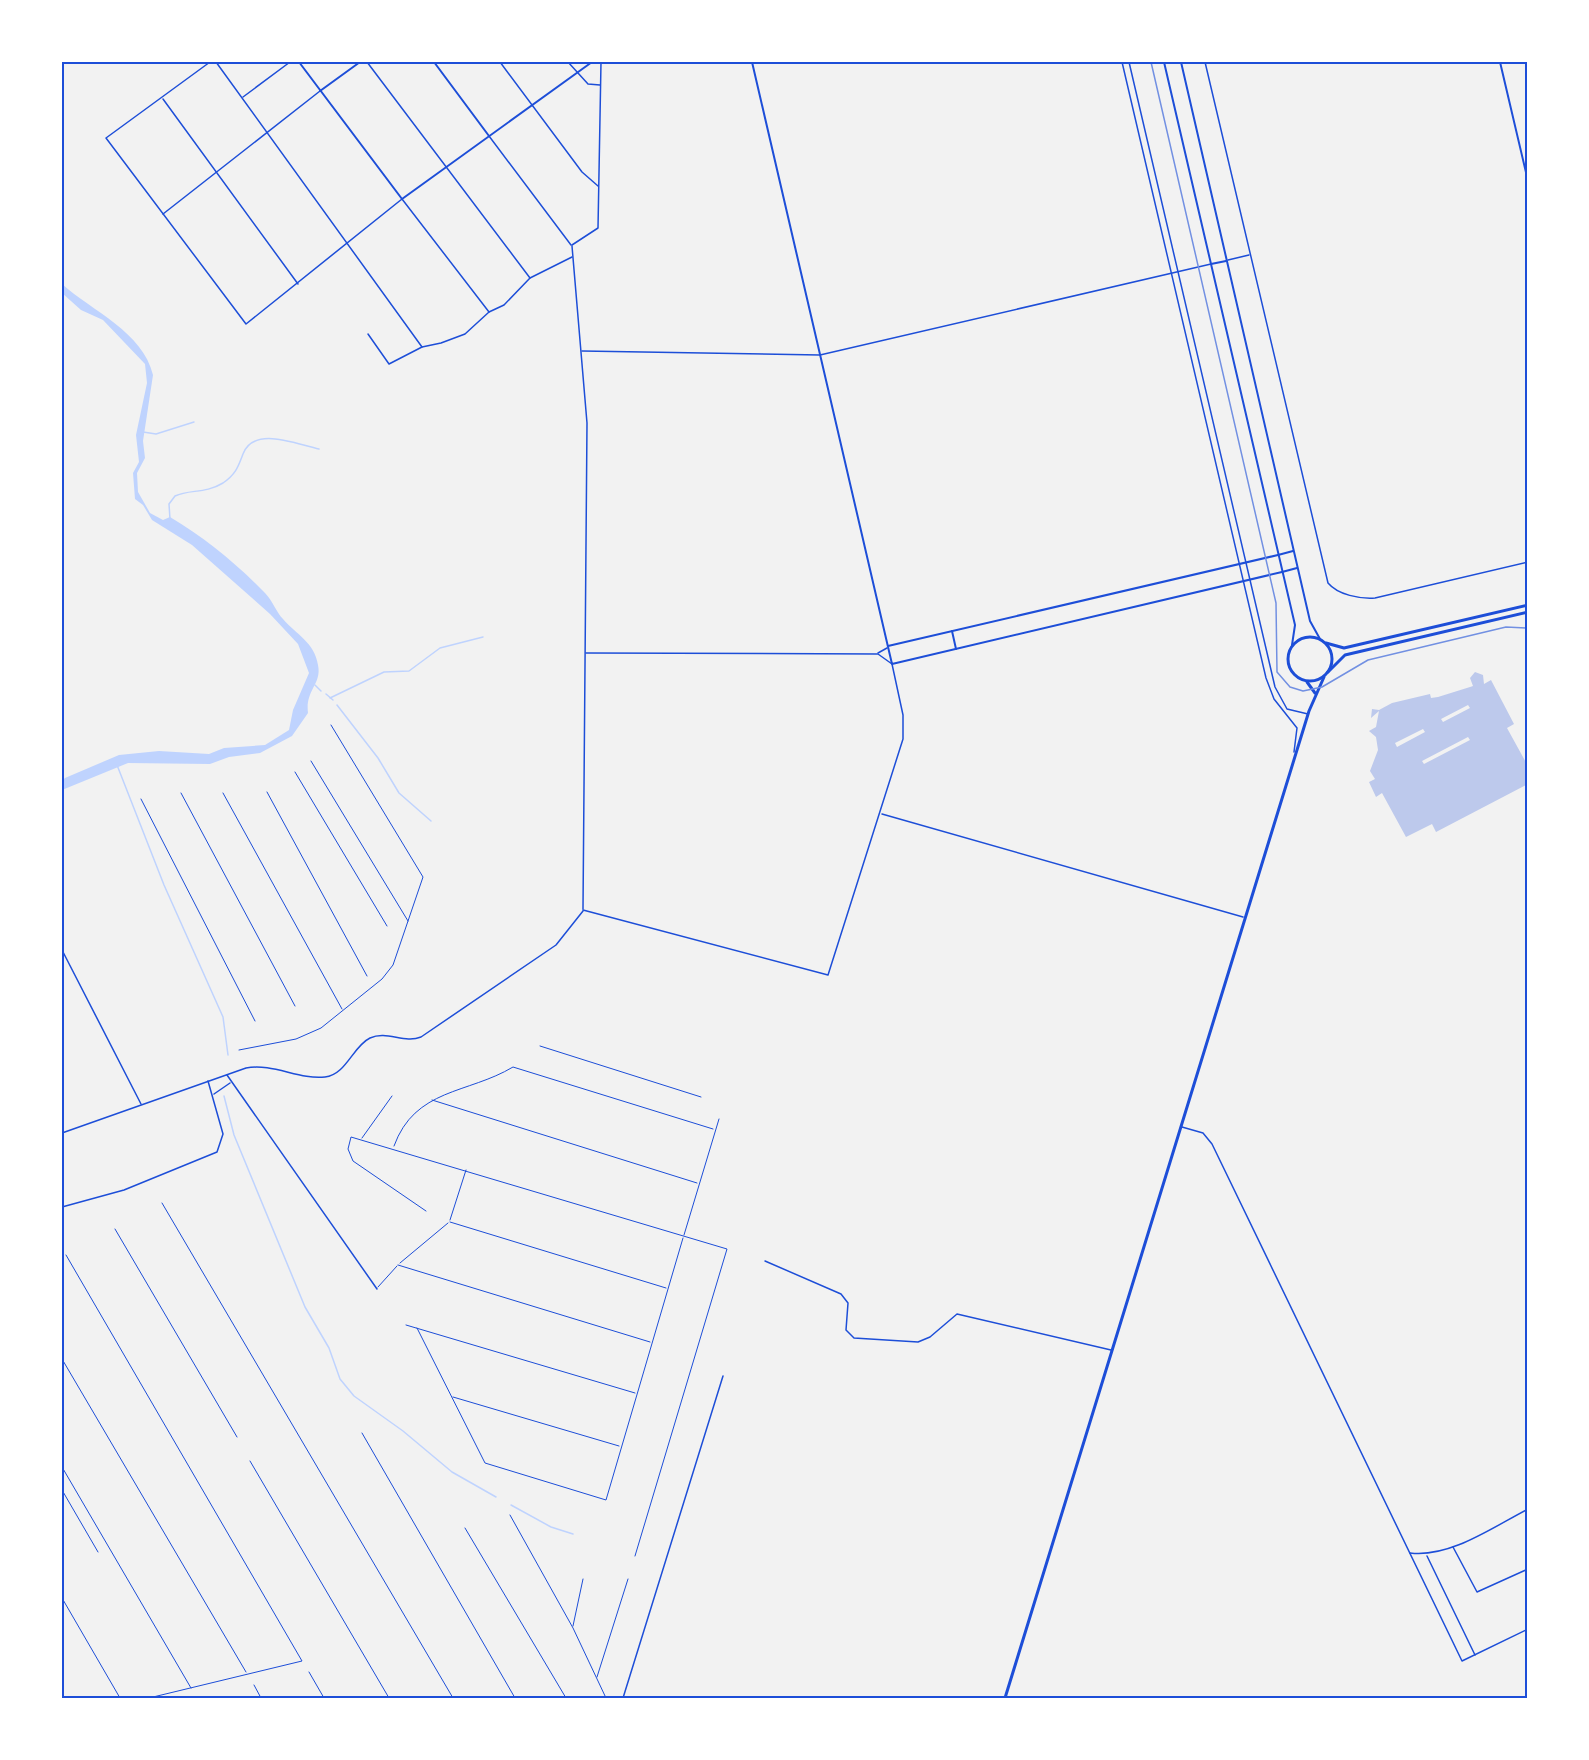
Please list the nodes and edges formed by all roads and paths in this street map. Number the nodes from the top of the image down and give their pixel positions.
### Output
1 (210, 62) edge
2 (216, 62) edge
3 (290, 62) edge
4 (299, 62) edge
5 (360, 62) edge
6 (367, 62) edge
7 (434, 62) edge
8 (500, 62) edge
9 (568, 62) edge
10 (592, 62) edge
11 (601, 62) edge
12 (752, 62) edge
13 (1122, 62) edge
14 (1129, 62) edge
15 (1164, 62) edge
16 (1181, 62) edge
17 (1205, 62) edge
18 (1500, 62) edge
19 (576, 73) junction
20 (601, 86) junction
21 (320, 91) junction
22 (162, 97) junction
23 (242, 97) junction
24 (532, 105) junction
25 (267, 132) junction
26 (489, 136) junction
27 (447, 167) junction
28 (218, 171) junction
29 (1527, 181) edge
30 (599, 186) junction
31 (1161, 194) junction
32 (1154, 196) junction
33 (402, 199) junction
34 (162, 214) junction
35 (347, 242) junction
36 (572, 246) junction
37 (1250, 255) junction
38 (573, 257) junction
39 (1227, 260) junction
40 (1211, 264) junction
41 (1179, 271) junction
42 (1172, 273) junction
43 (531, 278) junction
44 (299, 284) junction
45 (489, 312) junction
46 (368, 334) dead end
47 (422, 347) junction
48 (1197, 348) junction
49 (1190, 350) junction
50 (581, 351) junction
51 (820, 355) junction
52 (1294, 551) junction
53 (1278, 555) junction
54 (1247, 562) junction
55 (1527, 562) edge
56 (1240, 564) junction
57 (1298, 568) junction
58 (1282, 572) junction
59 (1251, 579) junction
60 (1244, 581) junction
61 (1527, 605) edge
62 (1527, 612) edge
63 (952, 632) junction
64 (1320, 639) junction
65 (1326, 643) junction
66 (1292, 645) junction
67 (888, 646) junction
68 (956, 649) junction
69 (586, 653) junction
70 (878, 654) junction
71 (892, 664) junction
72 (1328, 672) junction
73 (1324, 677) junction
74 (1305, 681) junction
75 (1315, 693) junction
76 (1308, 714) junction
77 (331, 725) dead end
78 (1295, 756) junction
79 (311, 761) dead end
80 (295, 772) dead end
81 (267, 792) dead end
82 (181, 793) dead end
83 (223, 793) dead end
84 (141, 799) dead end
85 (881, 813) junction
86 (583, 910) junction
87 (1246, 918) junction
88 (408, 921) junction
89 (387, 926) dead end
90 (62, 950) edge
91 (367, 976) dead end
92 (295, 1006) dead end
93 (343, 1011) junction
94 (255, 1021) dead end
95 (540, 1046) dead end
96 (239, 1050) dead end
97 (226, 1074) junction
98 (208, 1081) junction
99 (231, 1083) junction
100 (214, 1095) junction
101 (392, 1096) dead end
102 (701, 1097) dead end
103 (430, 1100) junction
104 (141, 1105) junction
105 (718, 1119) dead end
106 (1182, 1126) junction
107 (716, 1129) junction
108 (62, 1133) edge
109 (361, 1140) junction
110 (393, 1148) junction
111 (466, 1170) junction
112 (699, 1184) junction
113 (162, 1203) dead end
114 (62, 1207) edge
115 (426, 1211) dead end
116 (450, 1222) junction
117 (115, 1229) dead end
118 (684, 1236) junction
119 (66, 1255) dead end
120 (765, 1262) dead end
121 (398, 1265) junction
122 (377, 1289) joint
123 (668, 1289) junction
124 (406, 1325) dead end
125 (417, 1328) junction
126 (652, 1342) junction
127 (1113, 1350) junction
128 (62, 1359) edge
129 (723, 1376) dead end
130 (637, 1394) junction
131 (451, 1396) junction
132 (362, 1433) dead end
133 (237, 1437) dead end
134 (621, 1447) junction
135 (250, 1461) dead end
136 (62, 1467) edge
137 (62, 1490) edge
138 (1527, 1509) edge
139 (510, 1515) dead end
140 (465, 1528) dead end
141 (1453, 1546) junction
142 (98, 1552) dead end
143 (1409, 1553) junction
144 (635, 1556) dead end
145 (1427, 1556) junction
146 (1527, 1569) edge
147 (628, 1579) dead end
148 (583, 1580) dead end
149 (62, 1598) edge
150 (573, 1628) junction
151 (1527, 1629) edge
152 (1475, 1654) junction
153 (309, 1672) dead end
154 (247, 1674) junction
155 (597, 1678) junction
156 (254, 1685) dead end
157 (191, 1688) junction
158 (120, 1698) edge
159 (149, 1698) edge
160 (261, 1698) edge
161 (324, 1698) edge
162 (389, 1698) edge
163 (453, 1698) edge
164 (515, 1698) edge
165 (566, 1698) edge
166 (606, 1698) edge
167 (623, 1698) edge
168 (1005, 1698) edge

1 - 22 street
2 - 23 street
3 - 23 street
4 - 21 main road
5 - 21 main road
6 - 27 street
7 - 26 main road
8 - 24 street
9 - 19 street
10 - 19 main road
11 - 20 street
12 - 51 main road
13 - 32 street
14 - 31 street
15 - 40 main road
16 - 39 main road
17 - 37 street
18 - 29 main road
19 - 20 street
19 - 24 main road
20 - 30 street
21 - 25 street
21 - 33 main road
22 - 28 street
22 - 34 street
23 - 25 street
24 - 26 main road
24 - 30 street
25 - 28 street
25 - 35 street
26 - 27 main road
26 - 36 street
27 - 33 main road
27 - 43 street
28 - 34 street
28 - 44 street
30 - 36 street
31 - 32 street
31 - 41 street
32 - 42 street
33 - 35 street
33 - 45 street
34 - 44 street
35 - 44 street
35 - 47 street
36 - 38 street
37 - 39 street
37 - 55 street
38 - 43 street
38 - 50 street
39 - 40 main road
39 - 52 main road
40 - 41 street
40 - 53 main road
41 - 42 street
41 - 48 street
42 - 49 street
42 - 51 street
43 - 45 street
45 - 47 street
46 - 47 street
48 - 49 street
48 - 54 street
49 - 56 street
50 - 51 street
50 - 69 street
51 - 67 main road
52 - 53 main road
52 - 57 main road
53 - 54 main road
53 - 58 main road
54 - 56 main road
54 - 59 street
56 - 60 street
56 - 63 main road
57 - 58 main road
57 - 64 main road
58 - 59 main road
58 - 66 main road
59 - 60 main road
59 - 76 street
60 - 68 main road
60 - 78 street
61 - 65 main road
62 - 72 main road
63 - 67 main road
63 - 68 main road
64 - 65 main road
64 - 66 main road
65 - 72 main road
66 - 74 main road
67 - 70 street
67 - 71 main road
68 - 71 main road
69 - 70 street
69 - 86 street
70 - 71 street
71 - 85 street
72 - 73 main road
73 - 74 main road
73 - 75 main road
74 - 75 main road
75 - 76 main road
76 - 78 main road
77 - 88 lane
78 - 87 main road
79 - 88 lane
80 - 89 lane
81 - 91 lane
82 - 92 lane
83 - 93 lane
84 - 94 lane
85 - 86 street
85 - 87 street
86 - 97 street
87 - 106 main road
88 - 93 lane
90 - 104 street
93 - 96 lane
95 - 102 lane
97 - 98 street
97 - 99 street
98 - 100 street
98 - 104 street
99 - 100 street
99 - 122 street
100 - 114 street
101 - 109 lane
103 - 107 lane
103 - 110 lane
103 - 112 lane
104 - 108 street
105 - 107 lane
106 - 127 main road
106 - 143 street
107 - 112 lane
109 - 110 lane
109 - 115 lane
110 - 111 lane
111 - 116 lane
111 - 118 lane
112 - 118 lane
113 - 163 lane
116 - 121 lane
116 - 123 lane
117 - 133 lane
118 - 123 lane
118 - 144 lane
119 - 154 lane
120 - 127 street
121 - 122 lane
121 - 126 lane
123 - 126 lane
124 - 125 lane
125 - 130 lane
125 - 131 lane
126 - 130 lane
127 - 168 main road
128 - 154 lane
129 - 167 street
130 - 134 lane
131 - 134 lane
131 - 134 lane
132 - 164 lane
135 - 162 lane
136 - 157 lane
137 - 142 lane
138 - 141 street
139 - 150 lane
140 - 165 lane
141 - 145 street
141 - 146 street
143 - 145 street
143 - 152 street
145 - 152 street
147 - 155 lane
148 - 150 lane
149 - 158 lane
150 - 155 lane
151 - 152 street
153 - 161 lane
154 - 157 lane
155 - 166 lane
156 - 160 lane
157 - 159 lane

